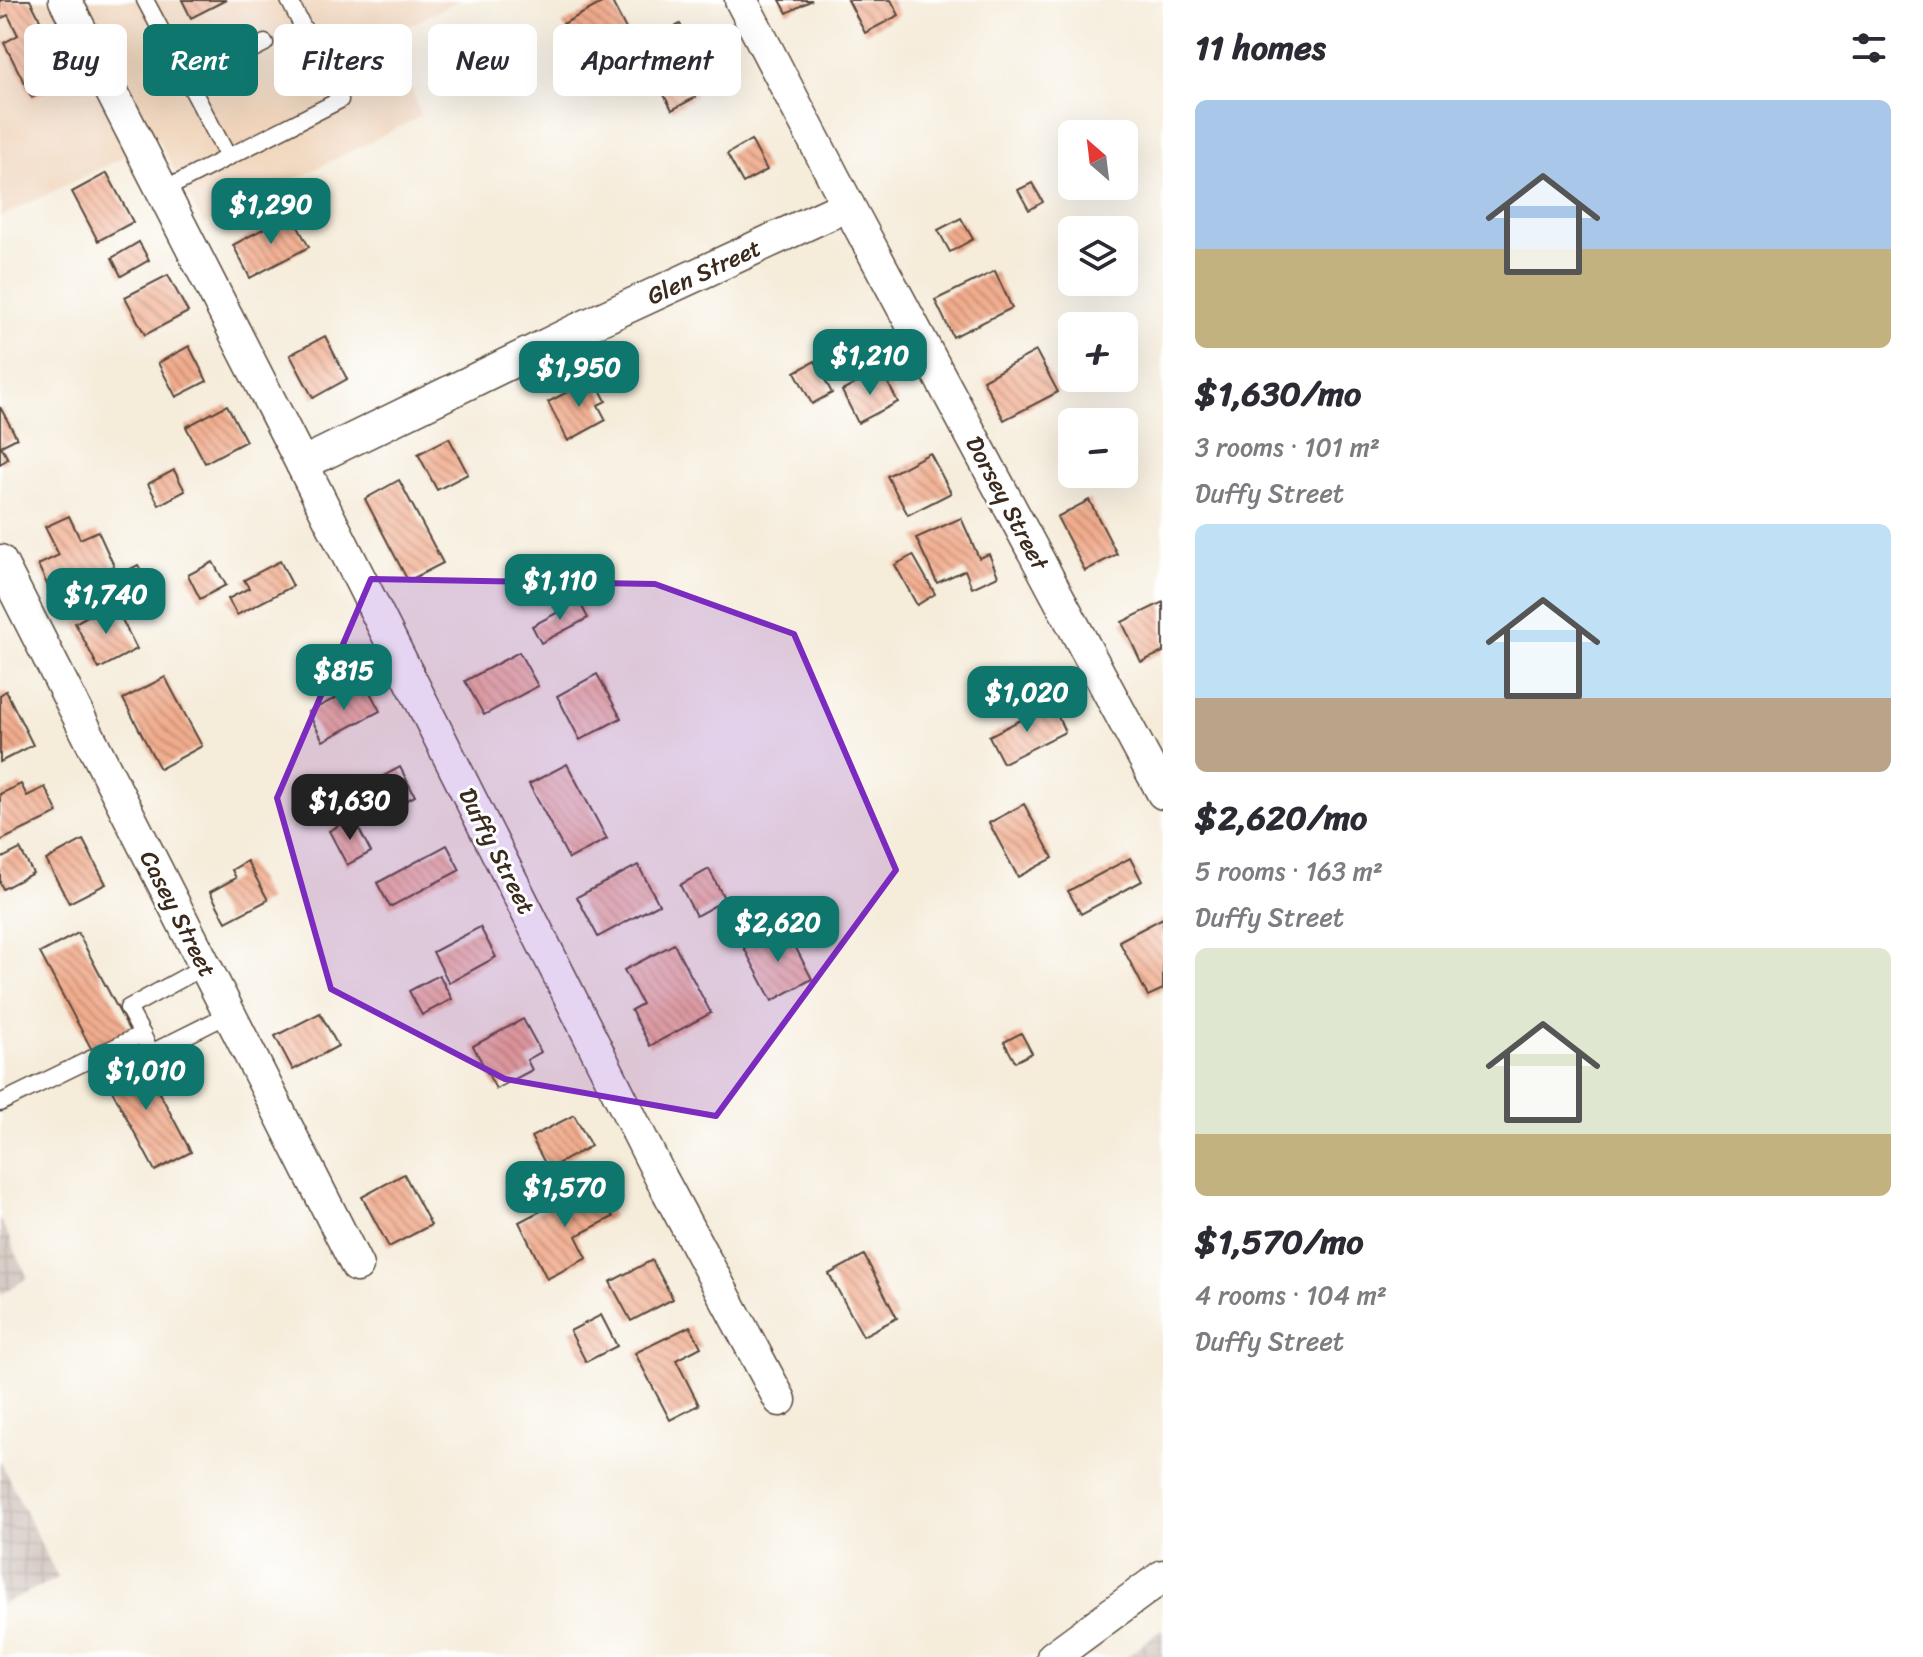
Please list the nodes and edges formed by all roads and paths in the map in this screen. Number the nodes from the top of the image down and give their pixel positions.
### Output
1 (65, 0) edge
2 (145, 0) edge
3 (289, 0) edge
4 (741, 0) edge
5 (158, 24) edge
6 (265, 43) dead end
7 (258, 47) edge
8 (195, 96) edge
9 (228, 157) junction
10 (162, 191) junction
11 (848, 205) junction
12 (302, 464) junction
13 (0, 561) edge
14 (1163, 793) edge
15 (205, 966) junction
16 (229, 1014) junction
17 (142, 1034) junction
18 (0, 1103) edge
19 (357, 1266) dead end
20 (780, 1400) dead end
21 (1163, 1576) edge
22 (1053, 1657) edge

1 - 10 street, Duffy Street
2 - 5 lane
3 - 9 lane
4 - 11 street, Dorsey Street
6 - 7 lane
8 - 9 lane
9 - 10 lane
10 - 12 street, Duffy Street
11 - 12 street, Glen Street
11 - 14 street, Dorsey Street
12 - 20 street, Duffy Street
13 - 15 street, Casey Street
15 - 16 street, Casey Street
15 - 17 lane
16 - 17 lane
16 - 19 street, Casey Street
17 - 18 lane
21 - 22 street

